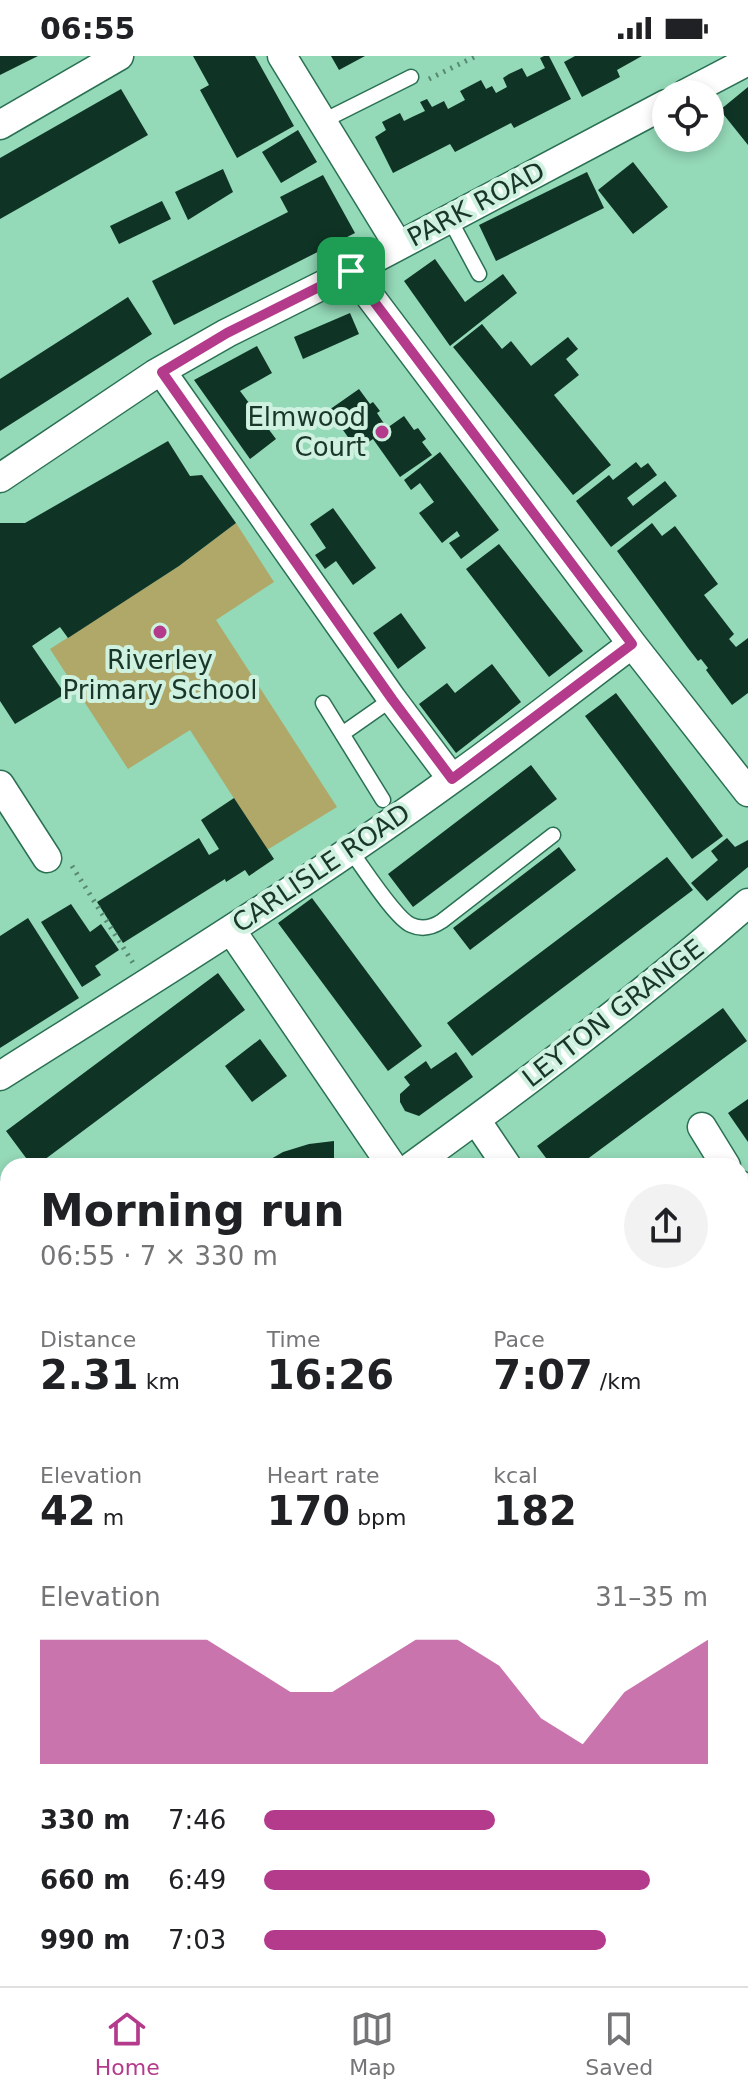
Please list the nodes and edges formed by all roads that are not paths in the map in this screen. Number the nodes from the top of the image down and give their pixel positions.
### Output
1 (119, 56) edge
2 (282, 56) edge
3 (748, 61) edge
4 (407, 79) road end
5 (712, 80) edge
6 (652, 111) edge
7 (321, 122) junction
8 (0, 125) edge
9 (449, 218) junction
10 (398, 245) junction
11 (351, 271) junction
12 (479, 274) dead end
13 (162, 372) junction
14 (0, 478) edge
15 (632, 644) junction
16 (392, 699) junction
17 (323, 703) dead end
18 (342, 734) junction
19 (452, 779) junction
20 (0, 785) edge
21 (748, 792) edge
22 (383, 800) dead end
23 (553, 835) dead end
24 (350, 850) junction
25 (47, 858) road end
26 (748, 903) edge
27 (231, 930) junction
28 (0, 1076) edge
29 (476, 1120) junction
30 (702, 1127) dead end
31 (387, 1158) edge
32 (423, 1158) edge
33 (502, 1158) edge
34 (721, 1158) edge

1 - 8 street
2 - 7 street
3 - 5 street
4 - 7 lane
6 - 9 street, PARK ROAD
7 - 10 street
9 - 10 street, PARK ROAD
9 - 12 lane
10 - 11 street, PARK ROAD
11 - 13 street, PARK ROAD
11 - 15 street
13 - 14 street, PARK ROAD
13 - 16 street
15 - 19 street, CARLISLE ROAD
15 - 21 street
16 - 18 lane
16 - 19 street
17 - 18 lane
18 - 22 lane
19 - 24 street, CARLISLE ROAD
20 - 25 street
23 - 24 lane
24 - 27 street, CARLISLE ROAD
26 - 29 street, LEYTON GRANGE
27 - 28 street, CARLISLE ROAD
27 - 31 street
29 - 32 street, LEYTON GRANGE
29 - 33 street
30 - 34 street

